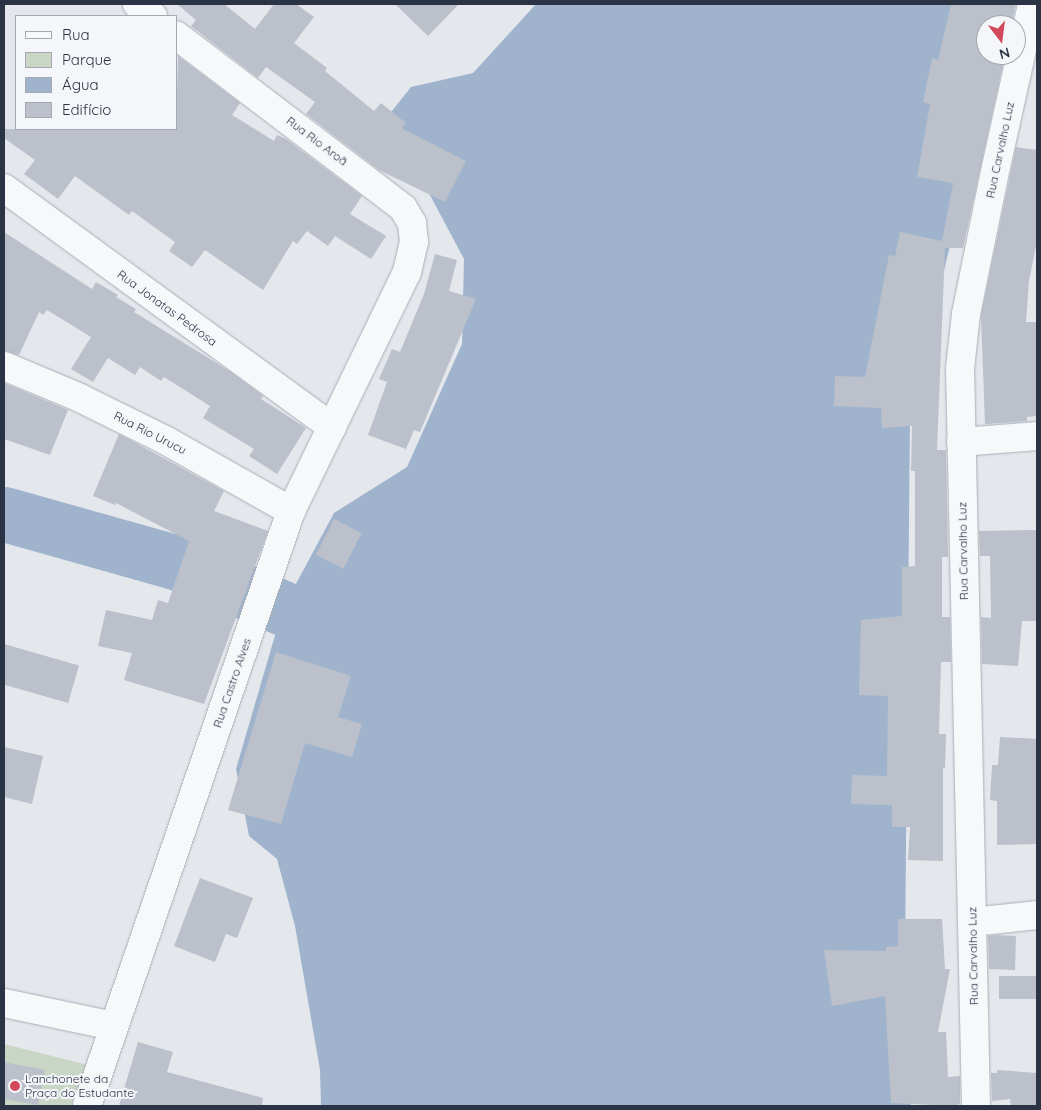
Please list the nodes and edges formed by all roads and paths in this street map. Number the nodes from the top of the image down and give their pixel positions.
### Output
1 (137, 4) edge
2 (1032, 4) edge
3 (152, 15) edge
4 (178, 37) edge
5 (4, 188) edge
6 (407, 272) joint
7 (4, 366) edge
8 (332, 427) junction
9 (1037, 436) edge
10 (961, 442) junction
11 (292, 511) junction
12 (1037, 915) edge
13 (972, 922) junction
14 (4, 1003) edge
15 (113, 1026) junction
16 (87, 1106) edge
17 (976, 1106) edge

1 - 3 street
2 - 10 street, Rua Carvalho Luz
4 - 6 street, Rua Rio Aroã
5 - 8 street, Rua Jonatas Pedrosa
6 - 8 street, Rua Castro Alves
7 - 11 street, Rua Rio Urucu
8 - 11 street, Rua Castro Alves
9 - 10 street
10 - 13 street, Rua Carvalho Luz
11 - 15 street, Rua Castro Alves
12 - 13 street
13 - 17 street, Rua Carvalho Luz
14 - 15 street
15 - 16 street, Rua Castro Alves

